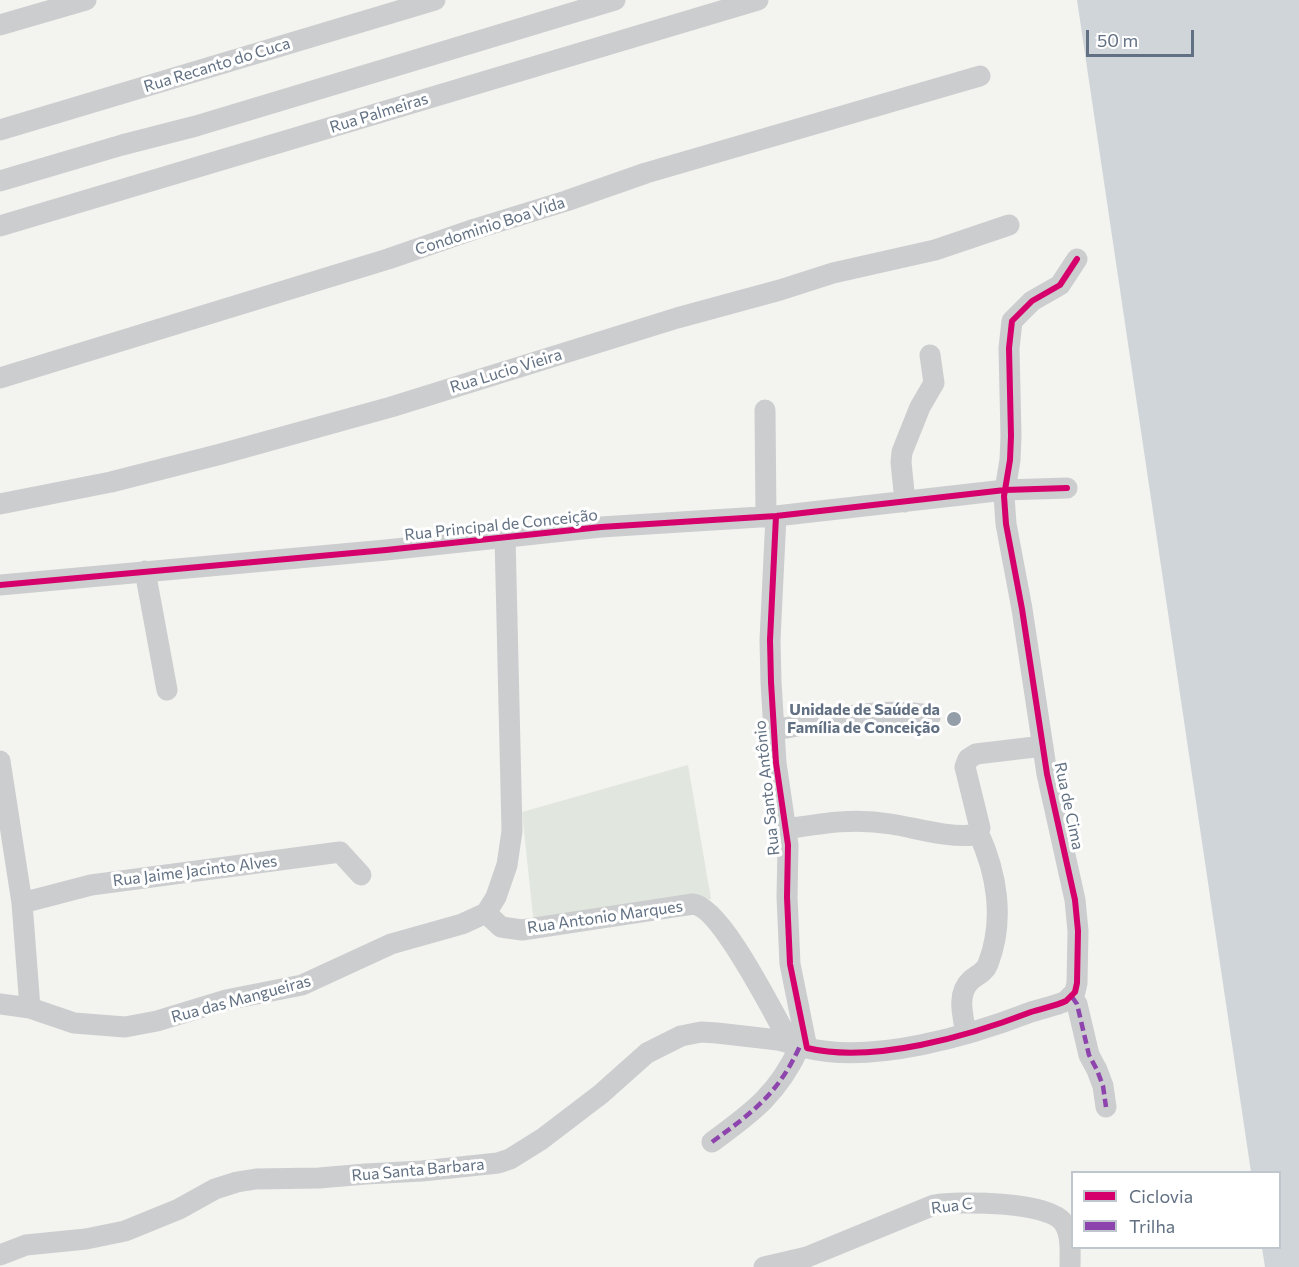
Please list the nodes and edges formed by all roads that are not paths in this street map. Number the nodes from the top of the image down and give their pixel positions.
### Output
1 (86, 0) edge
2 (435, 0) edge
3 (615, 0) edge
4 (758, 0) edge
5 (0, 25) edge
6 (980, 76) dead end
7 (0, 130) edge
8 (0, 181) edge
9 (1009, 225) dead end
10 (0, 226) edge
11 (1077, 259) dead end
12 (930, 356) dead end
13 (0, 378) edge
14 (765, 410) dead end
15 (1067, 488) dead end
16 (1005, 490) junction
17 (905, 502) junction
18 (0, 504) edge
19 (771, 516) junction
20 (505, 536) junction
21 (145, 571) junction
22 (0, 585) edge
23 (167, 690) dead end
24 (932, 715) dead end
25 (774, 730) junction
26 (1043, 746) junction
27 (0, 761) edge
28 (786, 829) junction
29 (978, 832) junction
30 (361, 875) dead end
31 (22, 903) junction
32 (486, 913) junction
33 (1072, 997) junction
34 (0, 1004) edge
35 (30, 1008) junction
36 (966, 1033) junction
37 (799, 1046) junction
38 (1106, 1107) dead end
39 (712, 1142) dead end
40 (0, 1255) edge
41 (764, 1267) edge
42 (1070, 1267) edge

1 - 5 street
2 - 7 street, Rua Recanto do Cuca
3 - 8 street
4 - 10 street, Rua Palmeiras
6 - 13 street, Condominio Boa Vida
9 - 18 street, Rua Lucio Vieira
11 - 16 street, Rua de Cima
12 - 17 street
14 - 19 street, Rua Santo Antônio
15 - 16 street, Rua Principal de Conceição
16 - 17 street, Rua Principal de Conceição
16 - 26 street, Rua de Cima
17 - 19 street, Rua Principal de Conceição
19 - 20 street, Rua Principal de Conceição
19 - 25 street, Rua Santo Antônio
20 - 21 street, Rua Principal de Conceição
20 - 32 street
21 - 22 street, Rua Principal de Conceição
21 - 23 street
24 - 25 street
25 - 28 street, Rua Santo Antônio
26 - 29 street
26 - 33 street, Rua de Cima
27 - 31 street
28 - 29 street
28 - 37 street, Rua Santo Antônio
29 - 36 street
30 - 31 street, Rua Jaime Jacinto Alves
31 - 35 street
32 - 35 street, Rua das Mangueiras
32 - 37 street, Rua Antonio Marques
33 - 36 street
33 - 38 street
34 - 35 street, Rua das Mangueiras
36 - 37 street
37 - 39 street
37 - 40 street, Rua Santa Barbara
41 - 42 street, Rua C

